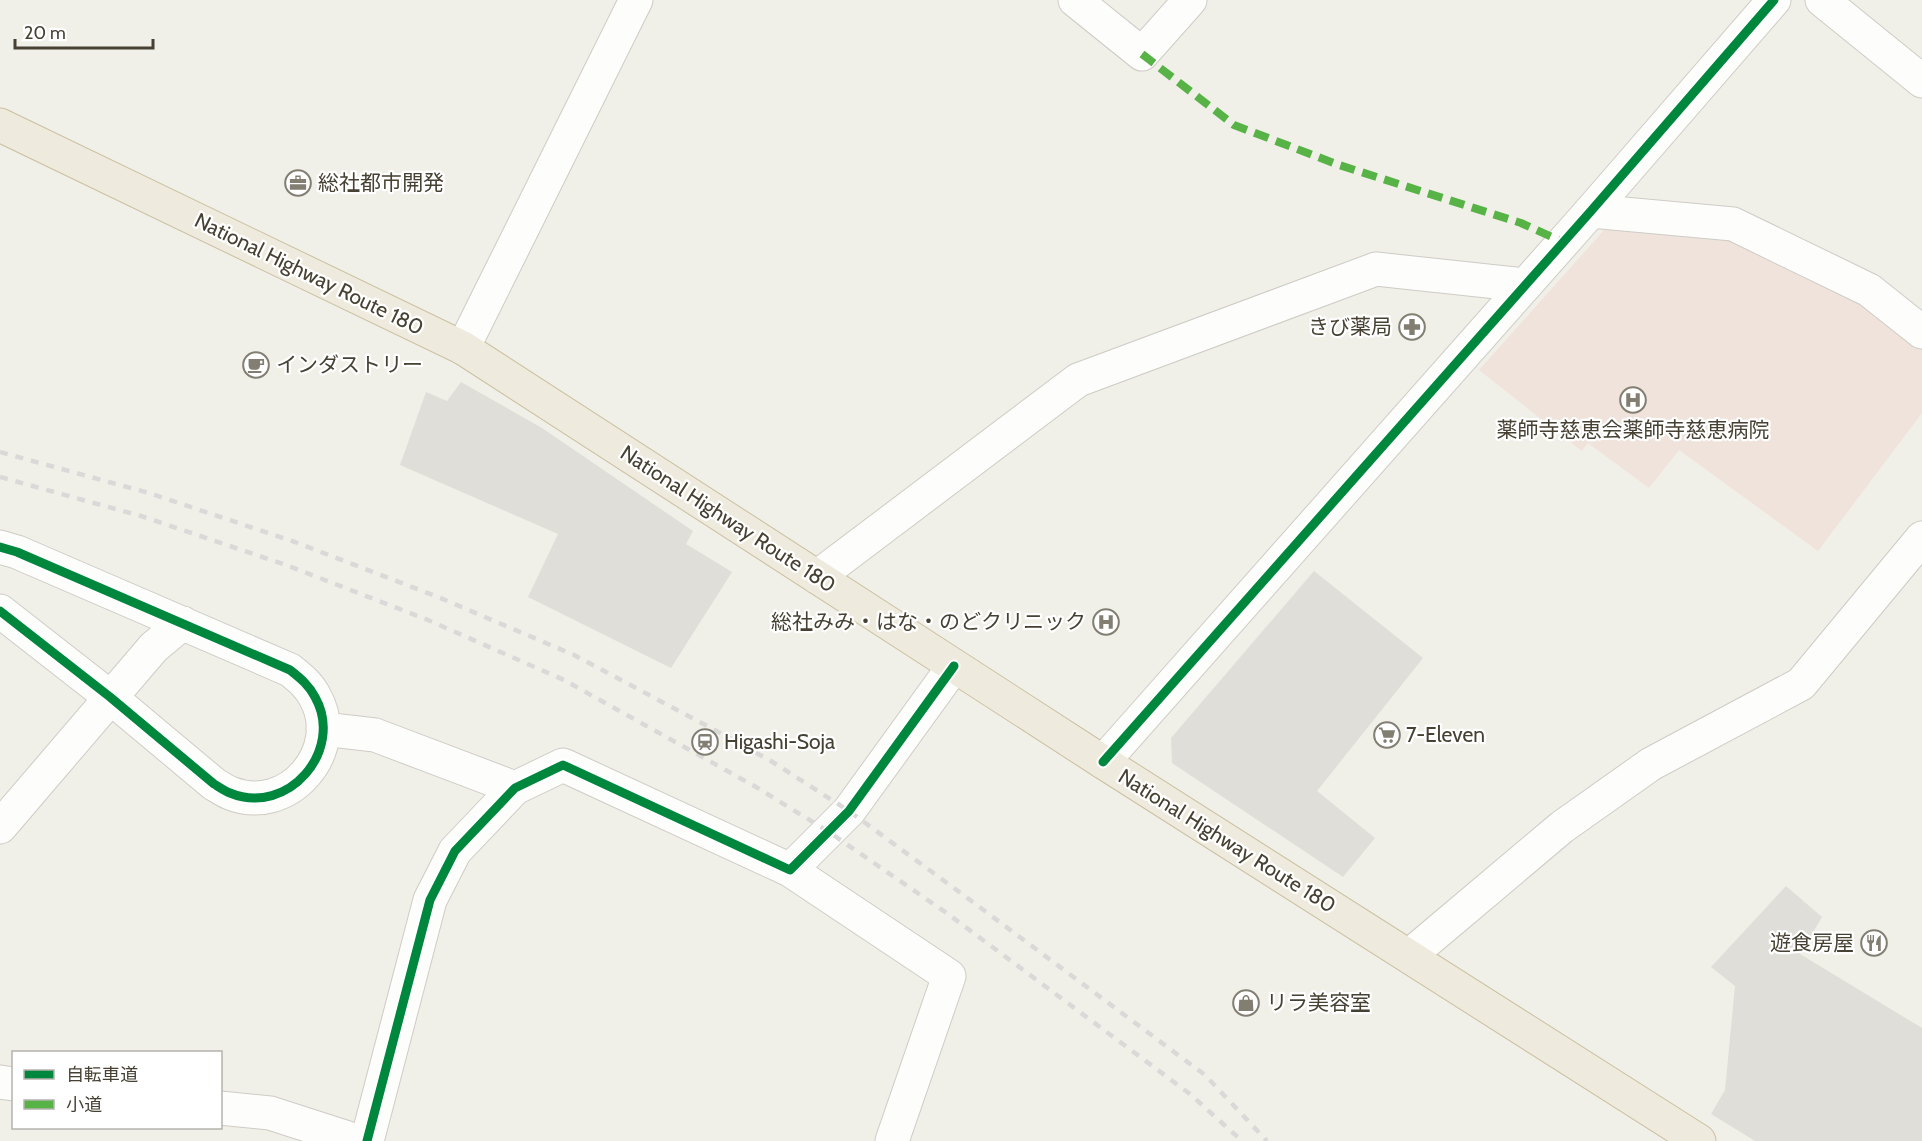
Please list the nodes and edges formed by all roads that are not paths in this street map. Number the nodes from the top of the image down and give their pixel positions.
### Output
1 (636, 0) edge
2 (1075, 0) edge
3 (1191, 0) edge
4 (1774, 0) edge
5 (1822, 0) edge
6 (1922, 81) edge
7 (0, 125) edge
8 (1591, 211) junction
9 (1525, 285) junction
10 (1922, 332) edge
11 (463, 348) junction
12 (1922, 538) edge
13 (0, 547) edge
14 (817, 577) junction
15 (0, 612) edge
16 (183, 623) junction
17 (954, 666) junction
18 (110, 697) junction
19 (324, 729) junction
20 (1103, 762) junction
21 (514, 788) junction
22 (0, 827) edge
23 (790, 870) junction
24 (1409, 956) junction
25 (222, 1108) edge
26 (357, 1141) edge
27 (368, 1141) edge
28 (892, 1141) edge
29 (1699, 1141) edge

1 - 11 street
2 - 3 street
4 - 8 street
5 - 6 street
7 - 11 highway, National Highway Route 180
8 - 9 street
8 - 10 street
9 - 14 street
9 - 20 street
11 - 14 highway, National Highway Route 180
12 - 24 street
13 - 16 street
14 - 17 highway, National Highway Route 180
15 - 18 street
16 - 18 street
16 - 19 street
17 - 20 highway, National Highway Route 180
17 - 23 street
18 - 19 street
18 - 22 street
19 - 21 street
20 - 24 highway, National Highway Route 180
21 - 23 street
21 - 27 street
23 - 28 street
24 - 29 highway, National Highway Route 180
25 - 26 street

